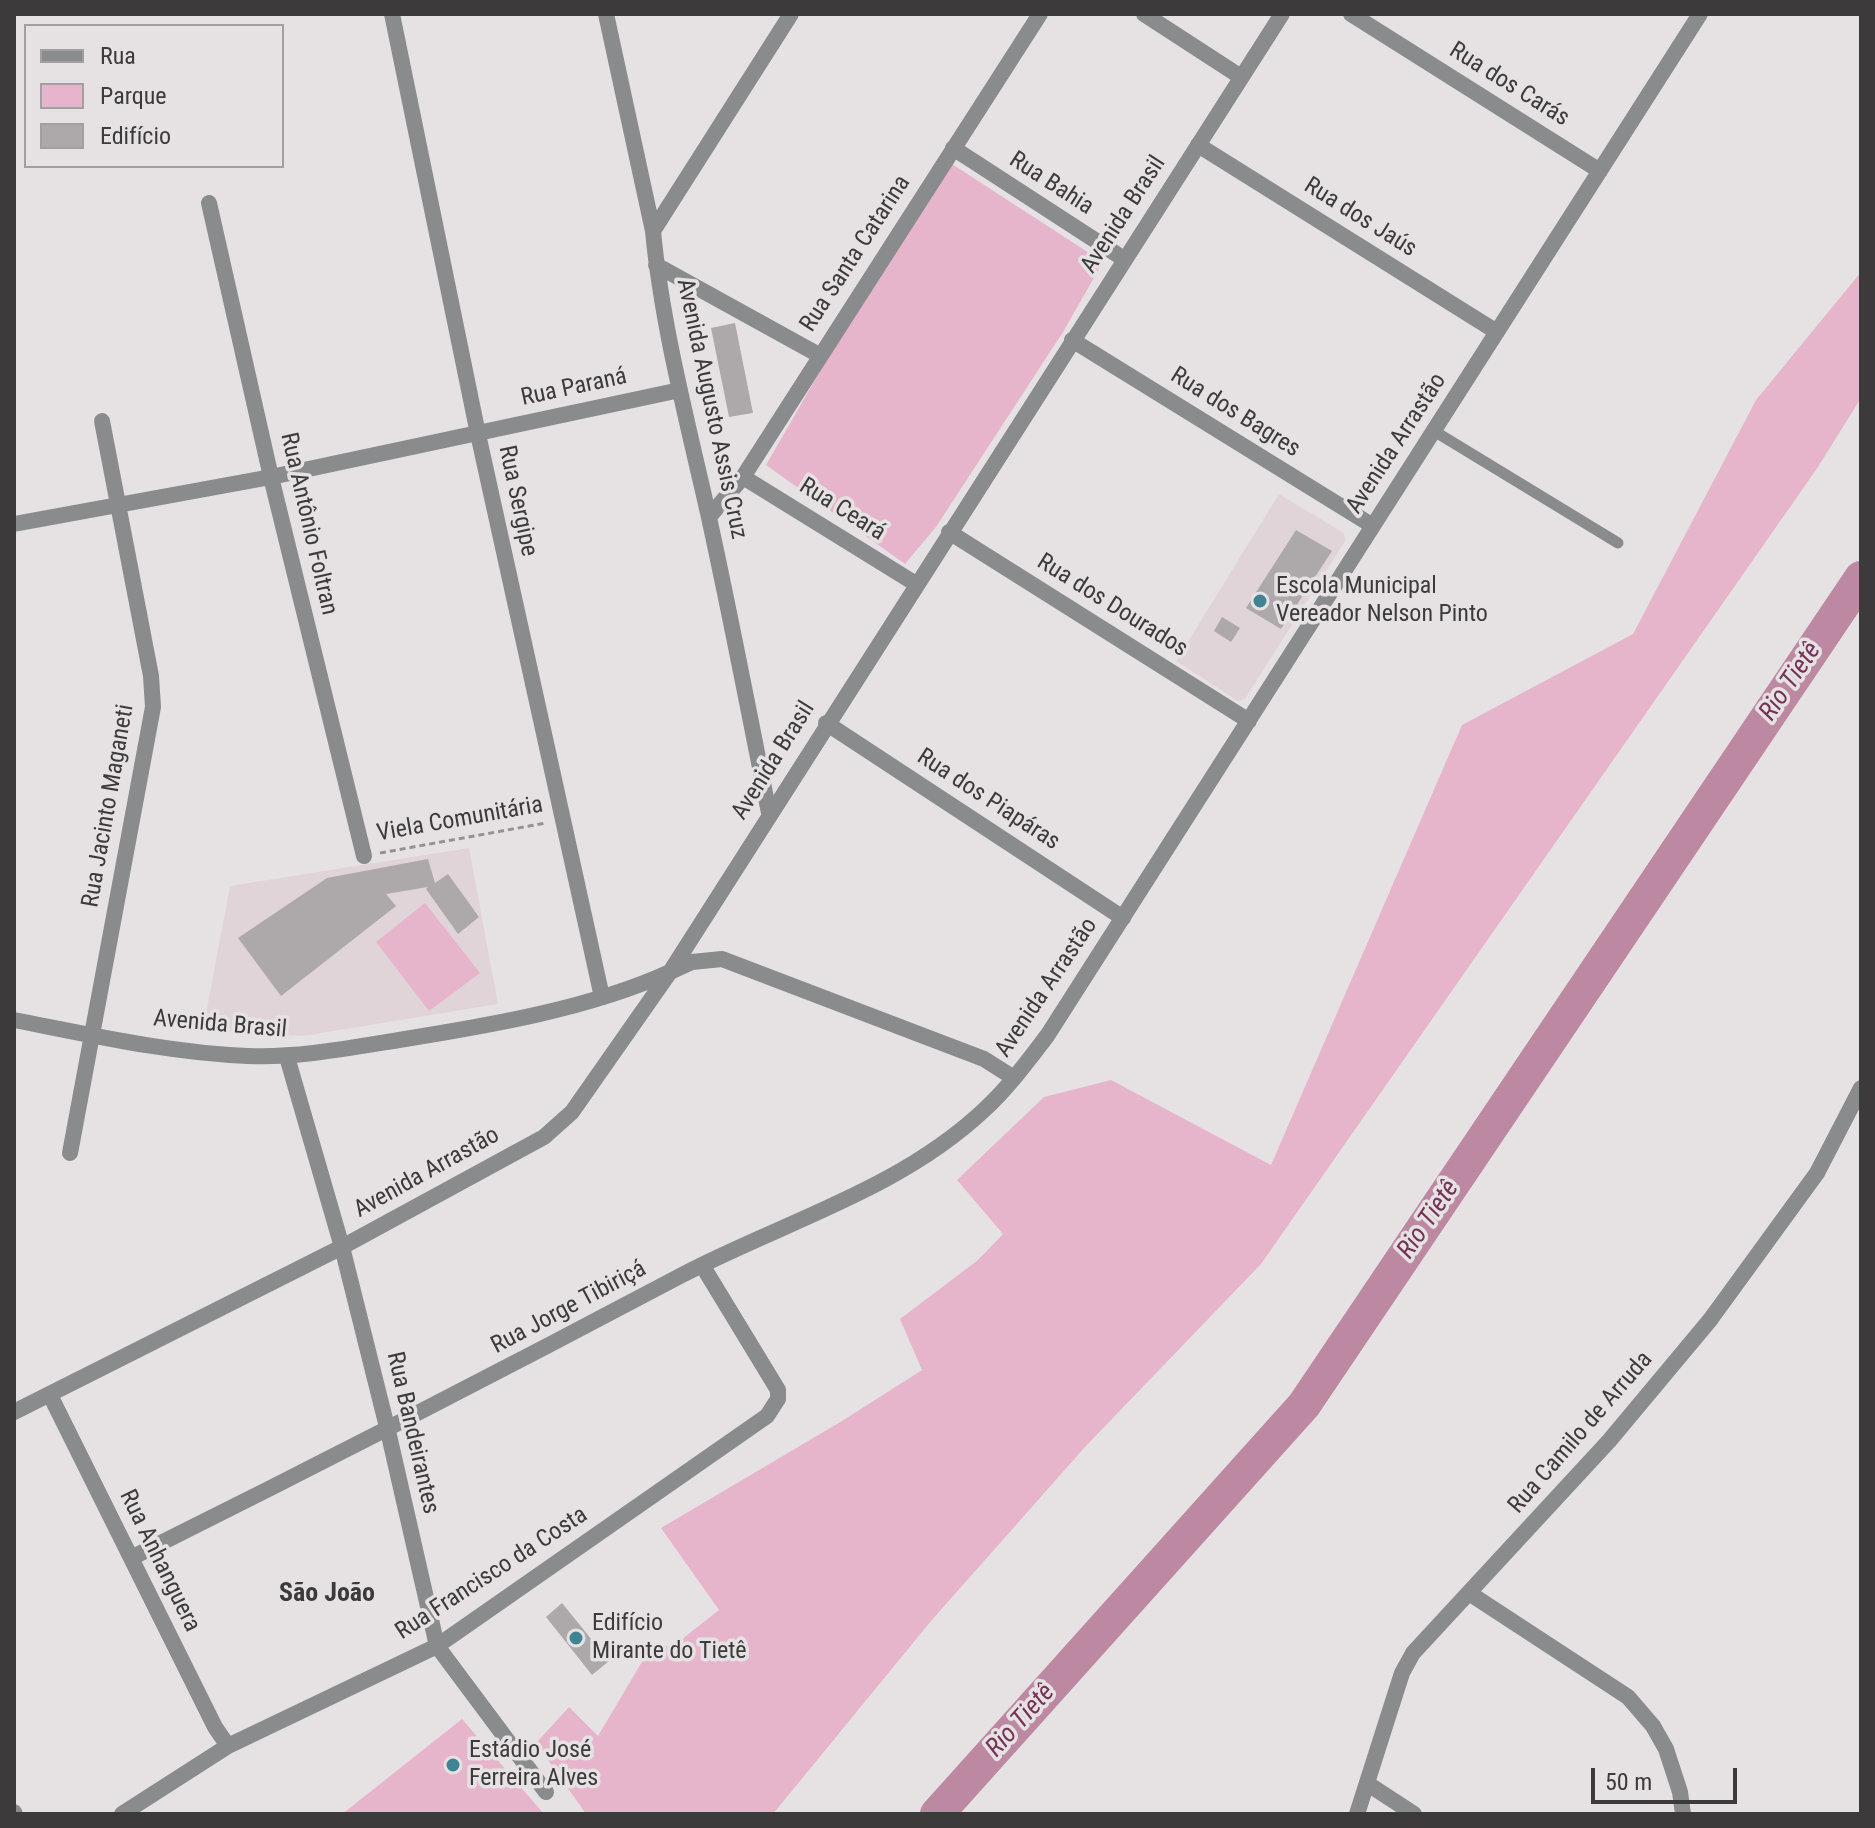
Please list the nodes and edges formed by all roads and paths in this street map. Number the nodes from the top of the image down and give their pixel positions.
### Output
1 (392, 14) edge
2 (606, 14) edge
3 (791, 14) edge
4 (1040, 14) edge
5 (1144, 14) edge
6 (1282, 14) edge
7 (1351, 14) edge
8 (1700, 14) edge
9 (1241, 77) junction
10 (1198, 145) junction
11 (953, 148) junction
12 (1600, 171) junction
13 (209, 203) dead end
14 (653, 231) junction
15 (1124, 259) junction
16 (656, 265) junction
17 (1497, 332) junction
18 (1072, 340) junction
19 (819, 355) junction
20 (680, 390) junction
21 (102, 421) dead end
22 (1434, 431) junction
23 (478, 434) junction
24 (271, 477) junction
25 (743, 477) junction
26 (119, 505) junction
27 (709, 517) junction
28 (14, 524) edge
29 (1373, 526) junction
30 (949, 532) junction
31 (1618, 543) dead end
32 (916, 584) junction
33 (1249, 721) junction
34 (826, 723) junction
35 (769, 813) junction
36 (562, 820) junction
37 (364, 856) joint
38 (1123, 918) junction
39 (670, 972) junction
40 (602, 997) junction
41 (14, 1020) edge
42 (91, 1035) junction
43 (287, 1057) junction
44 (1014, 1078) junction
45 (1861, 1088) edge
46 (70, 1153) dead end
47 (342, 1247) junction
48 (702, 1265) junction
49 (50, 1395) junction
50 (14, 1412) edge
51 (388, 1431) junction
52 (131, 1558) junction
53 (1469, 1593) junction
54 (437, 1646) junction
55 (228, 1746) junction
56 (1368, 1784) junction
57 (546, 1792) dead end
58 (122, 1814) edge
59 (1357, 1814) edge
60 (1414, 1814) edge
61 (1683, 1814) edge

1 - 23 street, Rua Sergipe
2 - 14 street, Avenida Augusto Assis Cruz
3 - 14 street
4 - 11 street, Rua Santa Catarina
5 - 9 street
6 - 9 street, Avenida Brasil
7 - 12 street, Rua dos Carás
8 - 12 street, Avenida Arrastão
9 - 10 street, Avenida Brasil
10 - 15 street, Avenida Brasil
10 - 17 street, Rua dos Jaús
11 - 15 street, Rua Bahia
11 - 19 street, Rua Santa Catarina
12 - 17 street, Avenida Arrastão
13 - 24 street, Rua Antônio Foltran
14 - 16 street, Avenida Augusto Assis Cruz
15 - 18 street, Avenida Brasil
16 - 19 street
16 - 20 street, Avenida Augusto Assis Cruz
17 - 22 street, Avenida Arrastão
18 - 29 street, Rua dos Bagres
18 - 30 street, Avenida Brasil
19 - 25 street, Rua Santa Catarina
20 - 23 street, Rua Paraná
20 - 27 street, Avenida Augusto Assis Cruz
21 - 26 street, Rua Jacinto Maganeti
22 - 29 street, Avenida Arrastão
22 - 31 lane
23 - 24 street, Rua Paraná
23 - 36 street, Rua Sergipe
24 - 26 street, Rua Paraná
24 - 37 street, Rua Antônio Foltran
25 - 27 street, Rua Santa Catarina
25 - 32 street, Rua Ceará
26 - 28 street, Rua Paraná
26 - 42 street, Rua Jacinto Maganeti
27 - 35 street, Avenida Augusto Assis Cruz
29 - 33 street, Avenida Arrastão
30 - 32 street, Avenida Brasil
30 - 33 street, Rua dos Dourados
32 - 34 street, Avenida Brasil
33 - 38 street, Avenida Arrastão
34 - 35 street, Avenida Brasil
34 - 38 street, Rua dos Piapáras
35 - 39 street, Avenida Brasil
36 - 37 path, Viela Comunitária
36 - 40 street, Rua Sergipe
38 - 44 street, Avenida Arrastão
39 - 40 street, Avenida Brasil
39 - 44 street, Avenida Arrastão
39 - 47 street, Avenida Arrastão
40 - 43 street, Avenida Brasil
41 - 42 street, Avenida Brasil
42 - 43 street, Avenida Brasil
42 - 46 street, Rua Jacinto Maganeti
43 - 47 street, Rua Bandeirantes
44 - 48 street, Rua Jorge Tibiriçá
45 - 53 street, Rua Camilo de Arruda
47 - 49 street, Avenida Arrastão
47 - 51 street, Rua Bandeirantes
48 - 51 street, Rua Jorge Tibiriçá
48 - 54 street, Rua Francisco da Costa
49 - 50 street, Avenida Arrastão
49 - 52 street, Rua Anhanguera
51 - 52 street, Rua Jorge Tibiriçá
51 - 54 street, Rua Bandeirantes
52 - 55 street, Rua Anhanguera
53 - 56 street, Rua Camilo de Arruda
53 - 61 street
54 - 55 street, Rua Francisco da Costa
54 - 57 street, Rua Bandeirantes
55 - 58 street, Rua Francisco da Costa
56 - 59 street, Rua Camilo de Arruda
56 - 60 street

